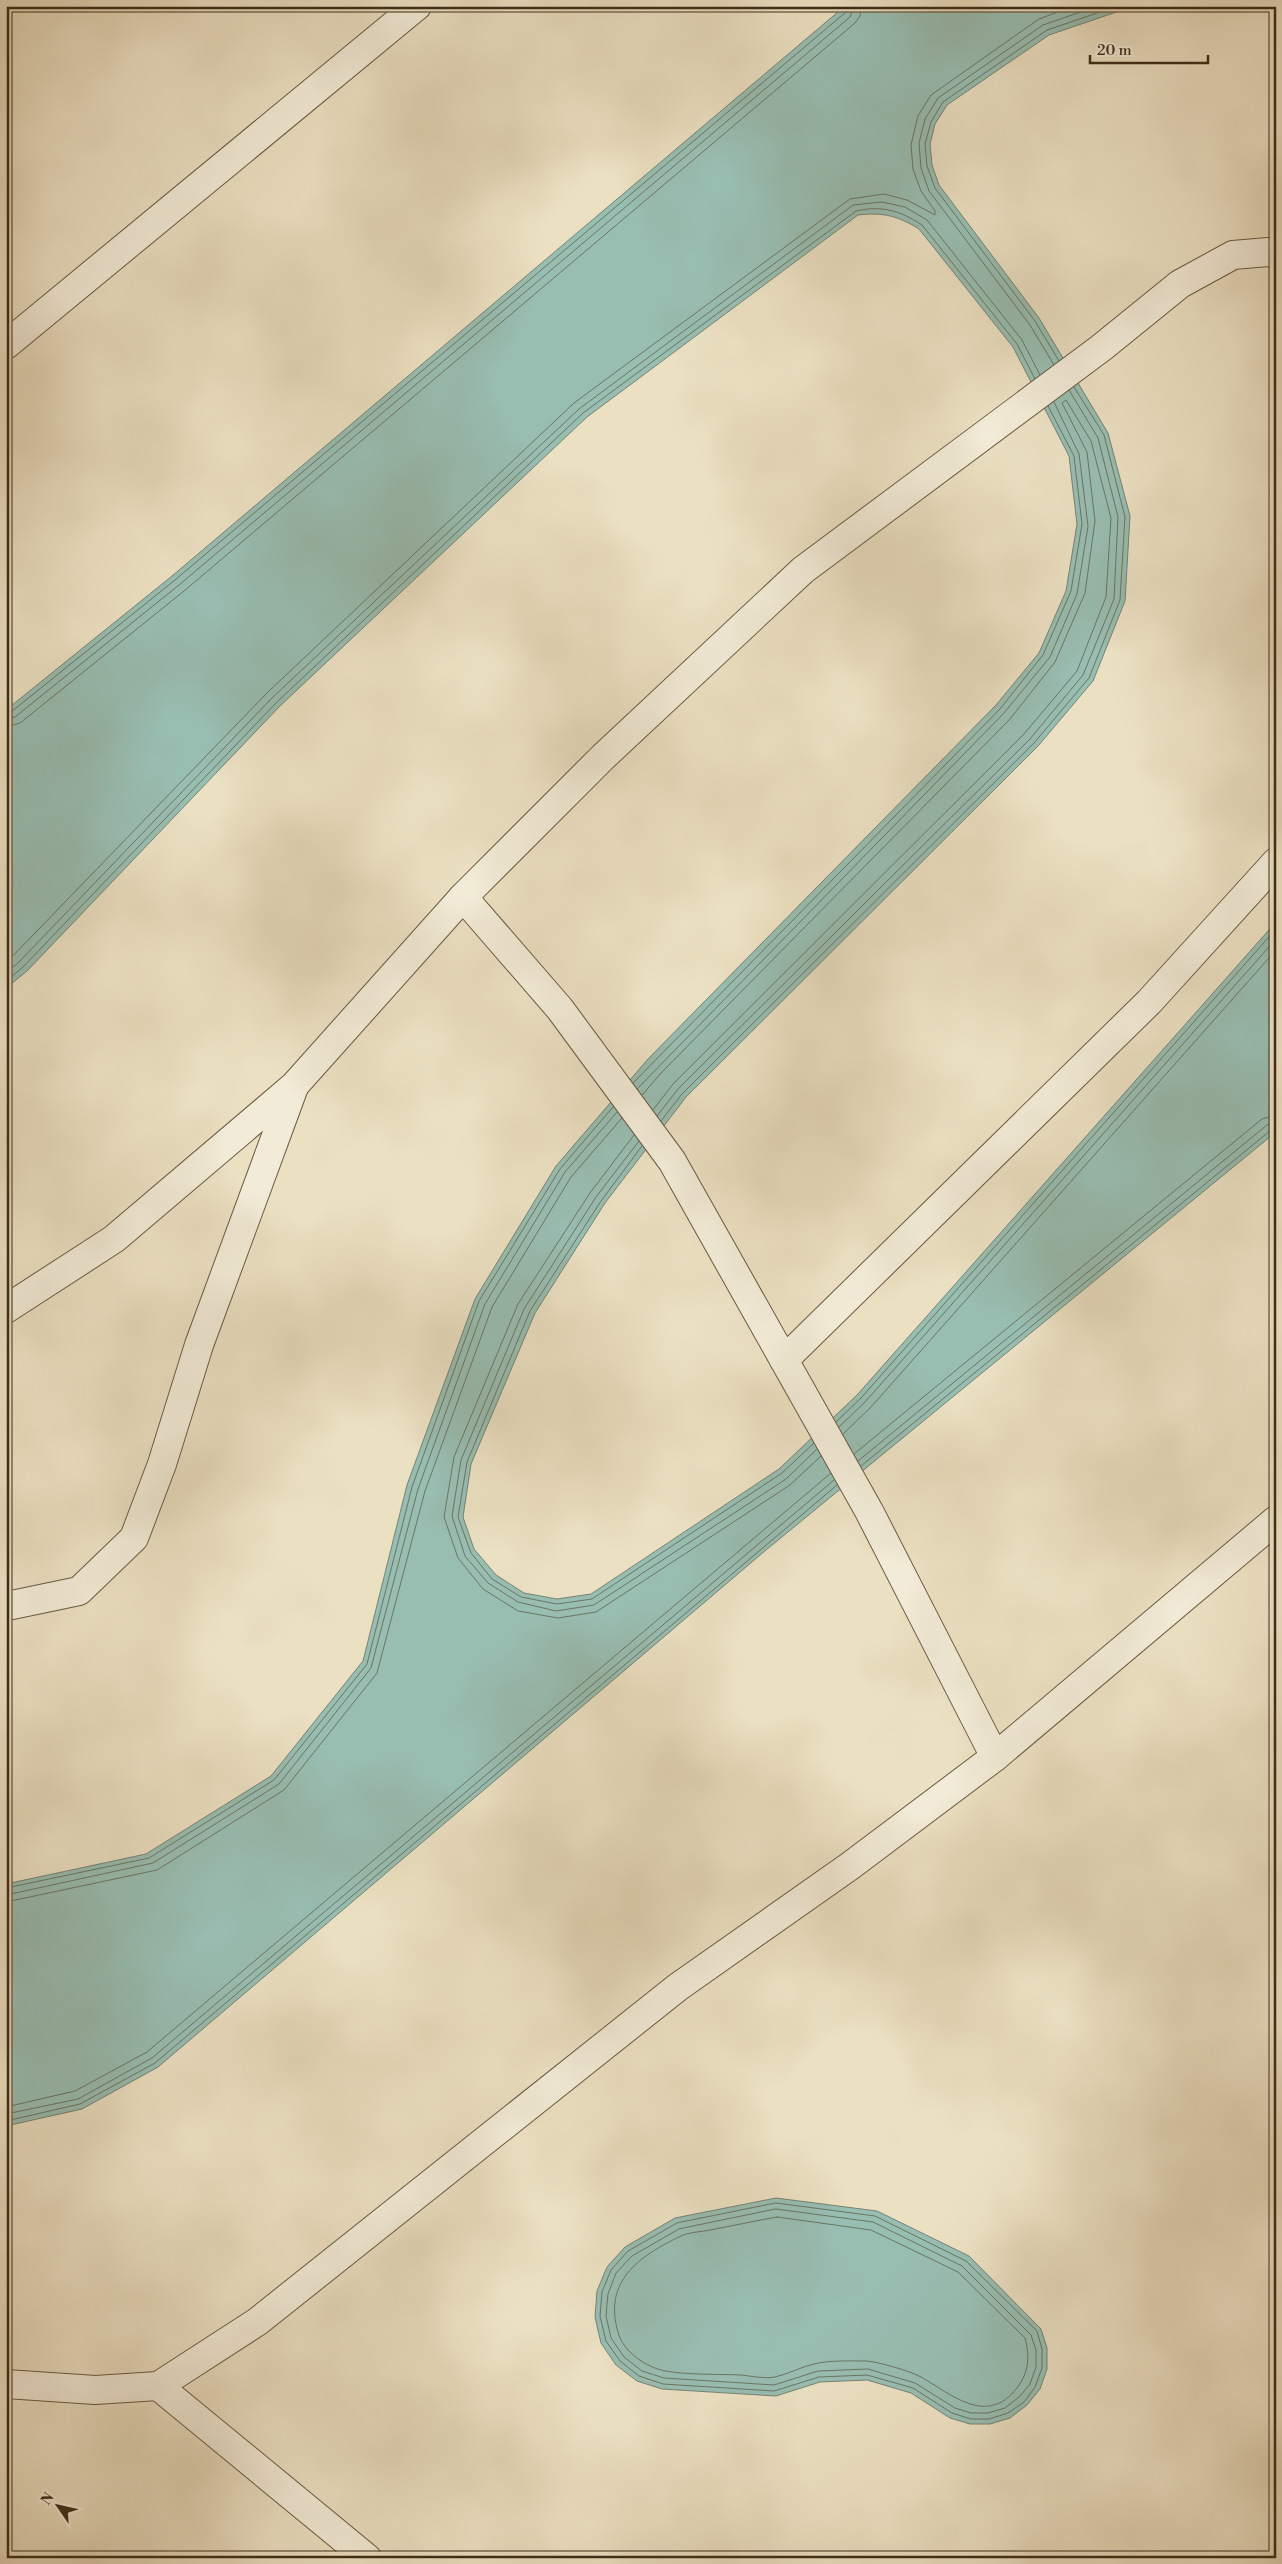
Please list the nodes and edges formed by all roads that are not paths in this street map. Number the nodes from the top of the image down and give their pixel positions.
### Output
1 (417, 6) edge
2 (1276, 254) edge
3 (6, 345) edge
4 (1276, 862) edge
5 (463, 898) junction
6 (294, 1086) junction
7 (6, 1309) edge
8 (784, 1360) junction
9 (1276, 1520) edge
10 (6, 1603) edge
11 (995, 1757) junction
12 (6, 2384) edge
13 (158, 2386) junction
14 (367, 2558) edge

1 - 3 street
2 - 5 street
4 - 8 street
5 - 6 street
5 - 8 street
6 - 7 street
6 - 10 street
8 - 11 street
9 - 11 street
11 - 13 street
12 - 13 street
13 - 14 street

